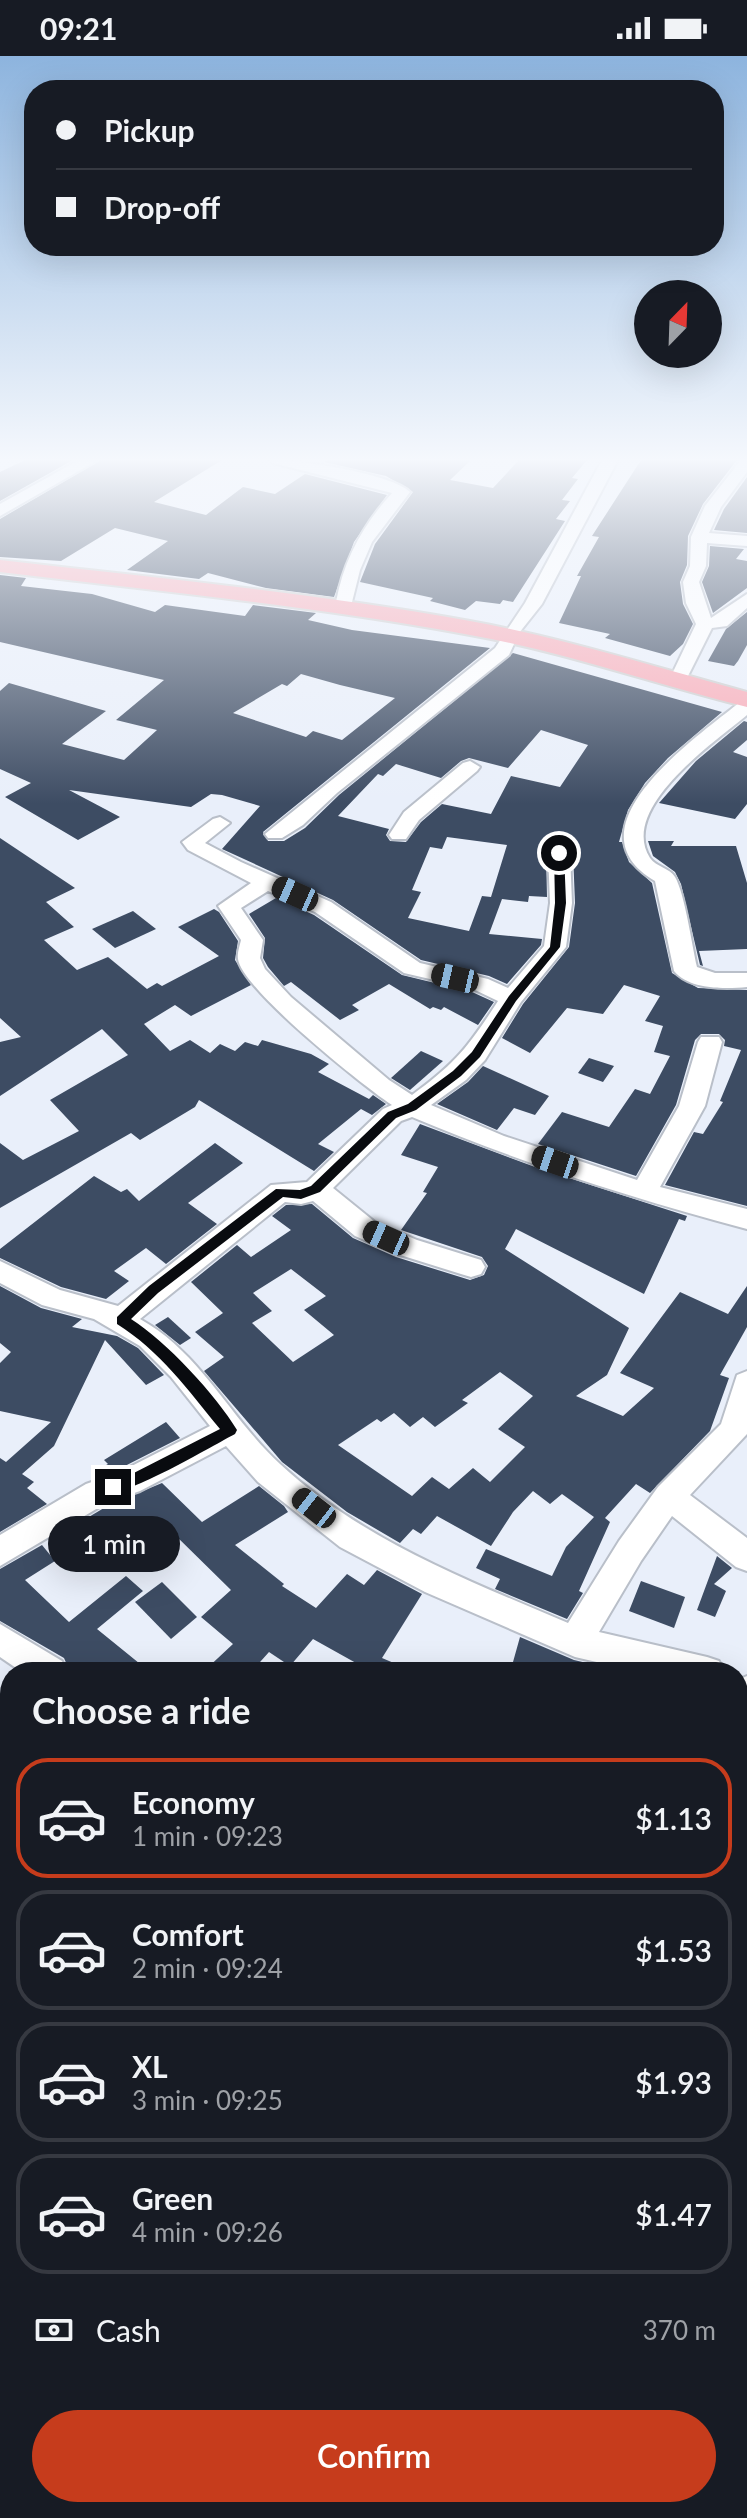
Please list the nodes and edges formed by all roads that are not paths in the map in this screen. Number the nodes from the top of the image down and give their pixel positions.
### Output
1 (75, 575) edge
2 (350, 575) edge
3 (549, 575) edge
4 (694, 575) edge
5 (254, 596) junction
6 (747, 599) edge
7 (345, 602) junction
8 (705, 624) junction
9 (513, 632) junction
10 (682, 672) junction
11 (747, 691) edge
12 (747, 700) edge
13 (747, 706) edge
14 (470, 767) dead end
15 (220, 823) dead end
16 (275, 834) dead end
17 (399, 835) dead end
18 (559, 853) dead end
19 (267, 882) junction
20 (747, 980) edge
21 (512, 998) junction
22 (710, 1042) dead end
23 (412, 1107) junction
24 (316, 1189) junction
25 (644, 1192) junction
26 (747, 1219) edge
27 (471, 1267) dead end
28 (0, 1271) edge
29 (121, 1320) junction
30 (747, 1383) edge
31 (230, 1430) junction
32 (669, 1496) junction
33 (0, 1552) edge
34 (747, 1557) edge
35 (0, 1639) edge
36 (575, 1642) junction
37 (35, 1662) edge
38 (663, 1662) edge

1 - 5 main road
2 - 7 street
3 - 9 street
4 - 8 street
5 - 7 main road
5 - 9 main road
6 - 8 street
7 - 9 main road
8 - 10 street
9 - 10 main road
9 - 12 main road
9 - 16 street
10 - 11 main road
13 - 20 street
14 - 17 street
15 - 19 street
18 - 21 street
19 - 21 street
19 - 23 street
21 - 23 street
22 - 25 street
23 - 24 street
23 - 25 street
24 - 27 street
24 - 29 street
25 - 26 street
28 - 29 street
29 - 31 street
30 - 32 street
31 - 33 street
31 - 36 street
32 - 34 street
32 - 36 street
35 - 37 street
36 - 38 street

